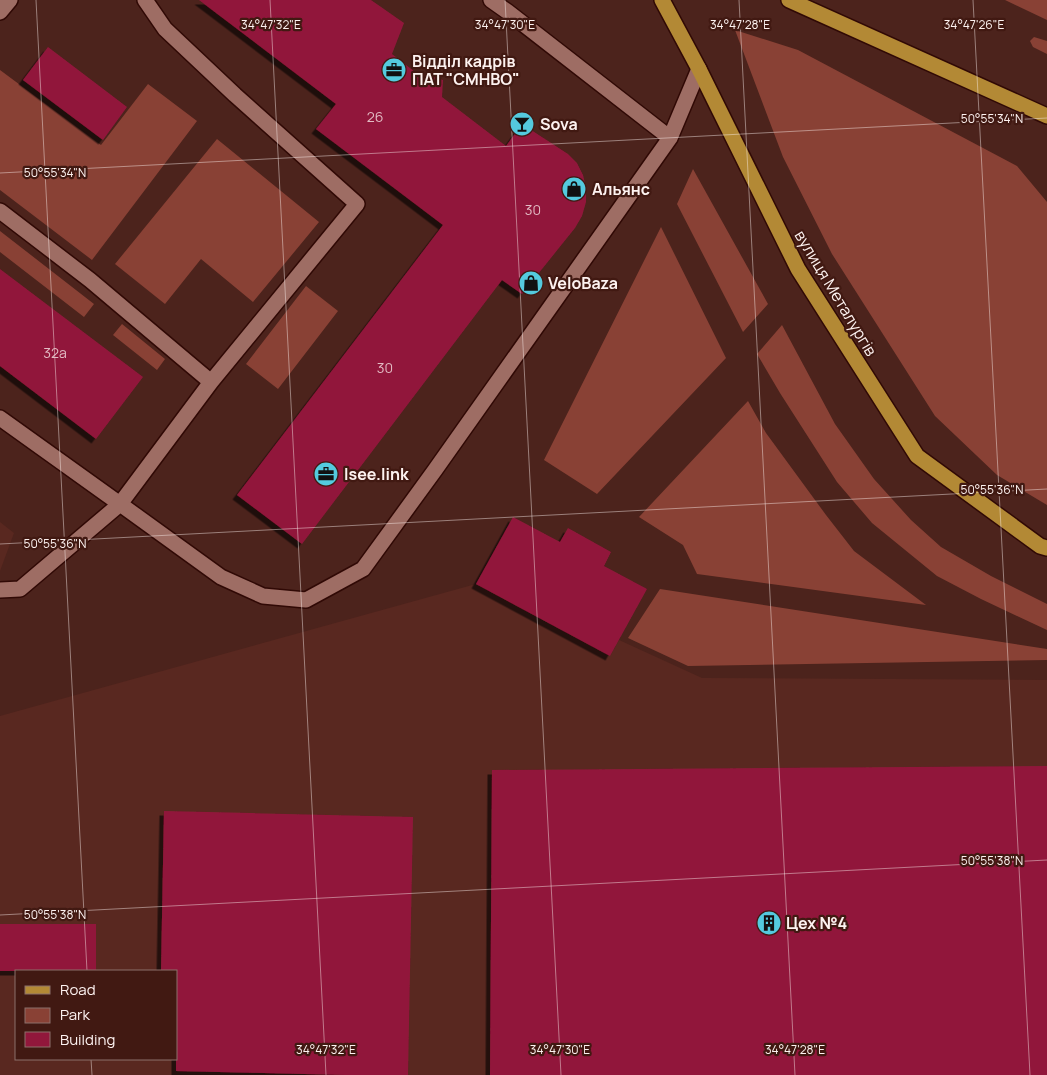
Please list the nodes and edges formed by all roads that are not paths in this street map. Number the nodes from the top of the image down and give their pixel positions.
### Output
1 (10, 0) edge
2 (145, 0) edge
3 (491, 0) edge
4 (662, 0) edge
5 (789, 0) edge
6 (0, 12) edge
7 (699, 69) junction
8 (1047, 116) edge
9 (670, 138) junction
10 (0, 211) edge
11 (211, 382) junction
12 (0, 418) edge
13 (120, 504) junction
14 (1047, 548) edge
15 (0, 590) edge

1 - 6 lane
2 - 11 lane
3 - 9 lane
4 - 7 main road, вулиця Металургів
5 - 8 main road
7 - 9 lane
7 - 14 main road, вулиця Металургів
9 - 13 lane
10 - 11 lane
11 - 13 lane
12 - 13 lane
13 - 15 lane

